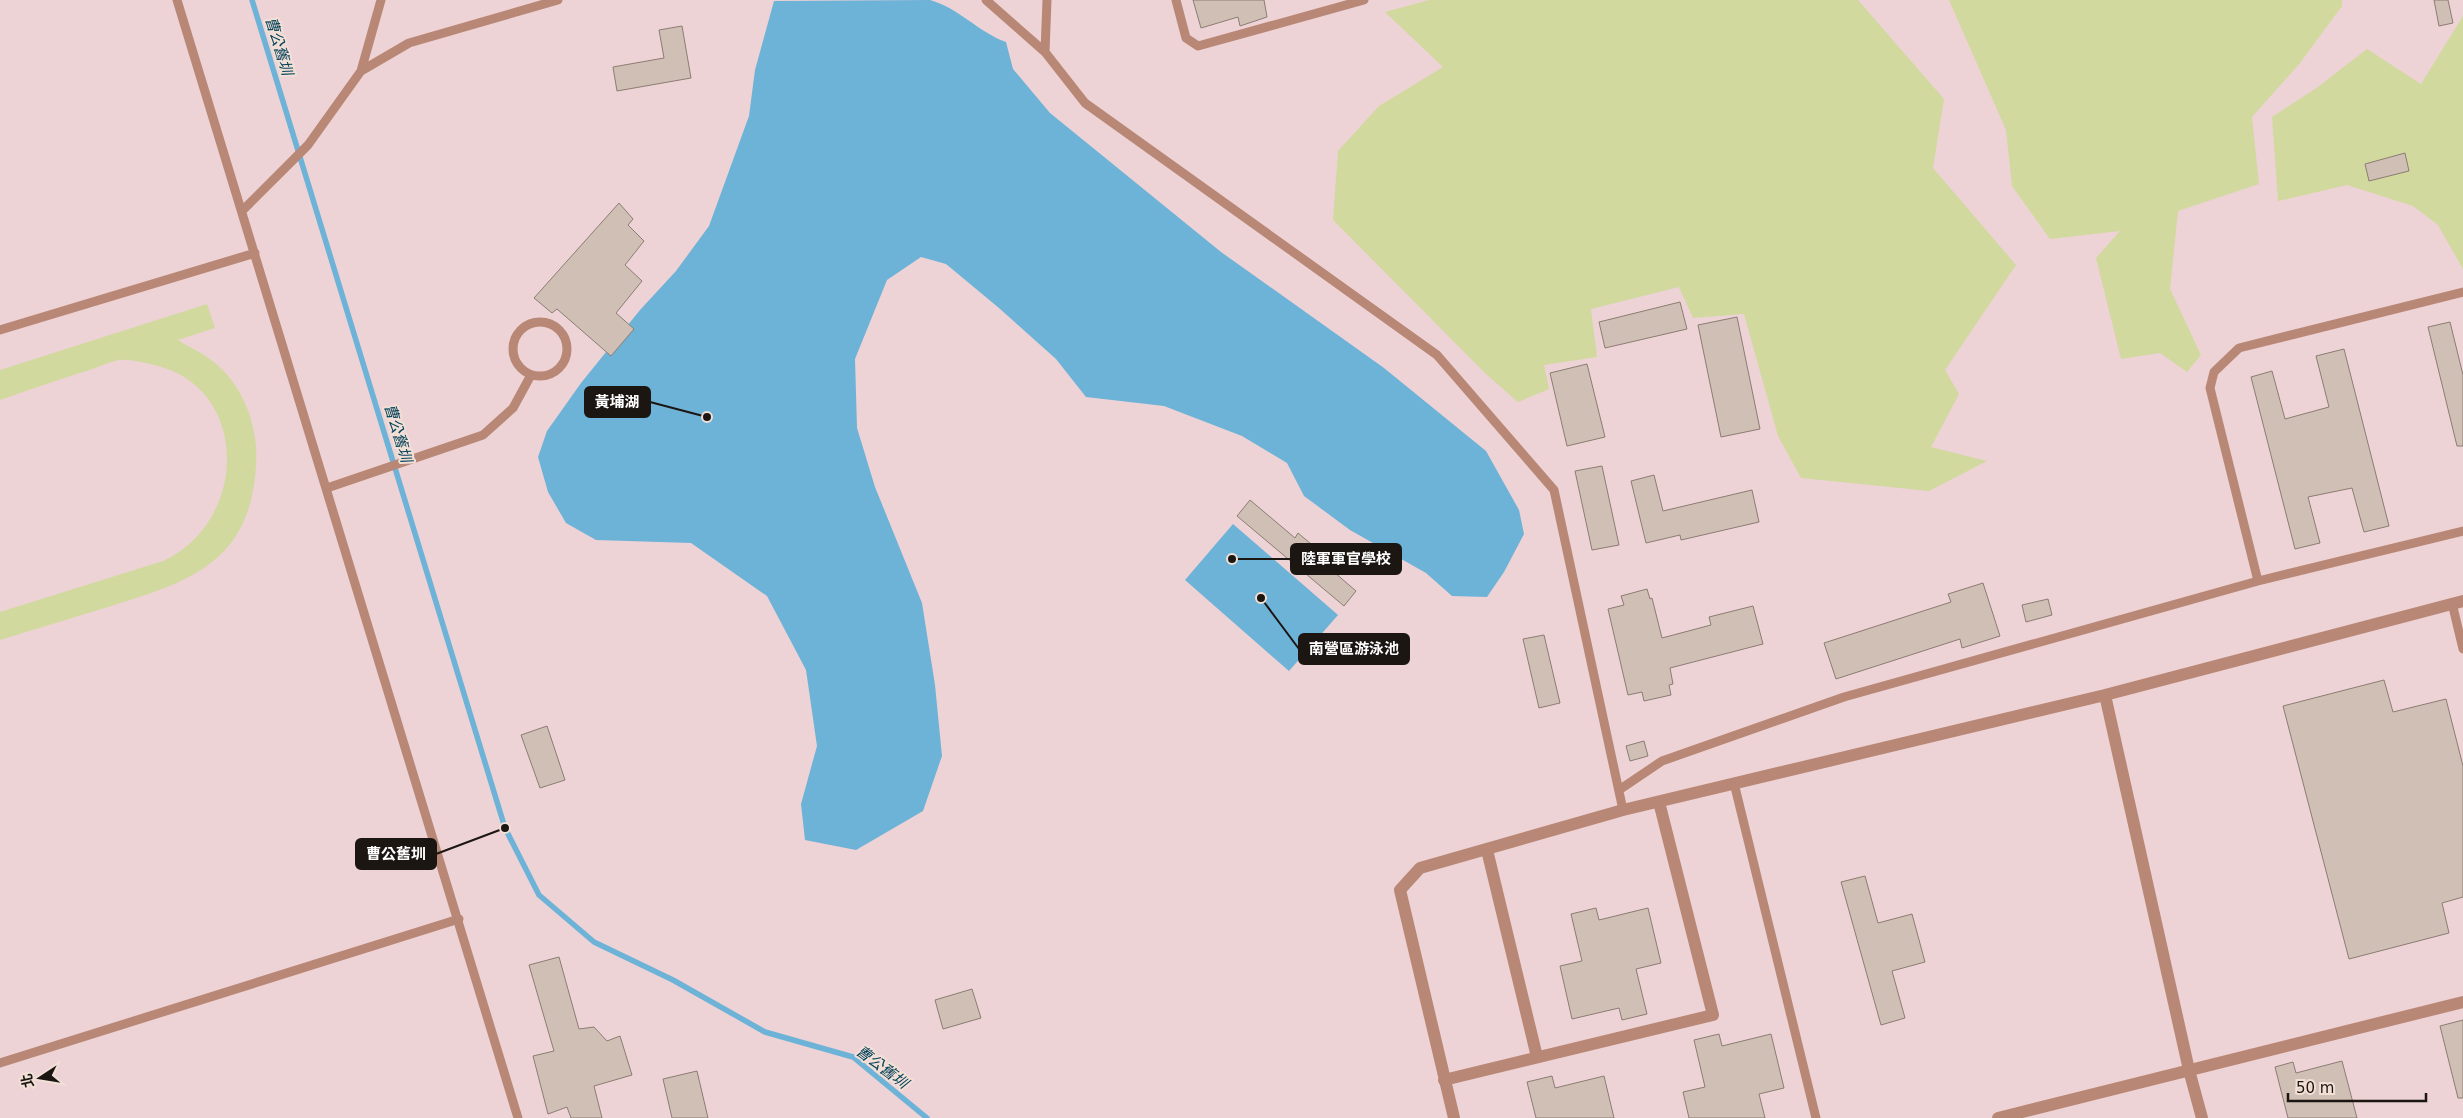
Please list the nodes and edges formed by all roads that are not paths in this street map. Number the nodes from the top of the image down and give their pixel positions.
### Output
1 (177, 0) edge
2 (381, 0) edge
3 (558, 0) edge
4 (986, 0) edge
5 (1047, 0) edge
6 (1176, 0) edge
7 (1364, 0) edge
8 (1045, 52) junction
9 (361, 71) junction
10 (242, 210) junction
11 (255, 253) junction
12 (2463, 292) edge
13 (0, 330) edge
14 (531, 375) junction
15 (327, 488) junction
16 (2463, 530) edge
17 (2258, 581) junction
18 (2457, 602) edge
19 (2463, 649) edge
20 (2105, 695) junction
21 (1734, 783) junction
22 (1619, 790) junction
23 (1659, 802) junction
24 (1623, 810) junction
25 (1487, 850) junction
26 (459, 919) junction
27 (2463, 1002) edge
28 (1537, 1057) junction
29 (0, 1063) edge
30 (2189, 1070) junction
31 (1444, 1080) junction
32 (518, 1118) edge
33 (1454, 1118) edge
34 (1816, 1118) edge
35 (1998, 1118) edge
36 (2202, 1118) edge

1 - 10 lane
2 - 9 lane
3 - 9 lane
4 - 8 lane
5 - 8 lane
6 - 7 lane
8 - 22 lane
9 - 10 lane
10 - 11 lane
11 - 13 lane
11 - 15 lane
12 - 17 lane
14 - 14 lane
14 - 15 lane
15 - 26 lane
16 - 17 lane
17 - 22 lane
18 - 19 lane
18 - 20 street
20 - 21 street
20 - 30 street
21 - 23 street
21 - 34 lane
22 - 24 lane
23 - 24 street
23 - 28 street
24 - 25 street
25 - 28 street
25 - 31 street
26 - 29 lane
26 - 32 lane
27 - 30 street
28 - 31 street
30 - 35 street
30 - 36 street
31 - 33 street

